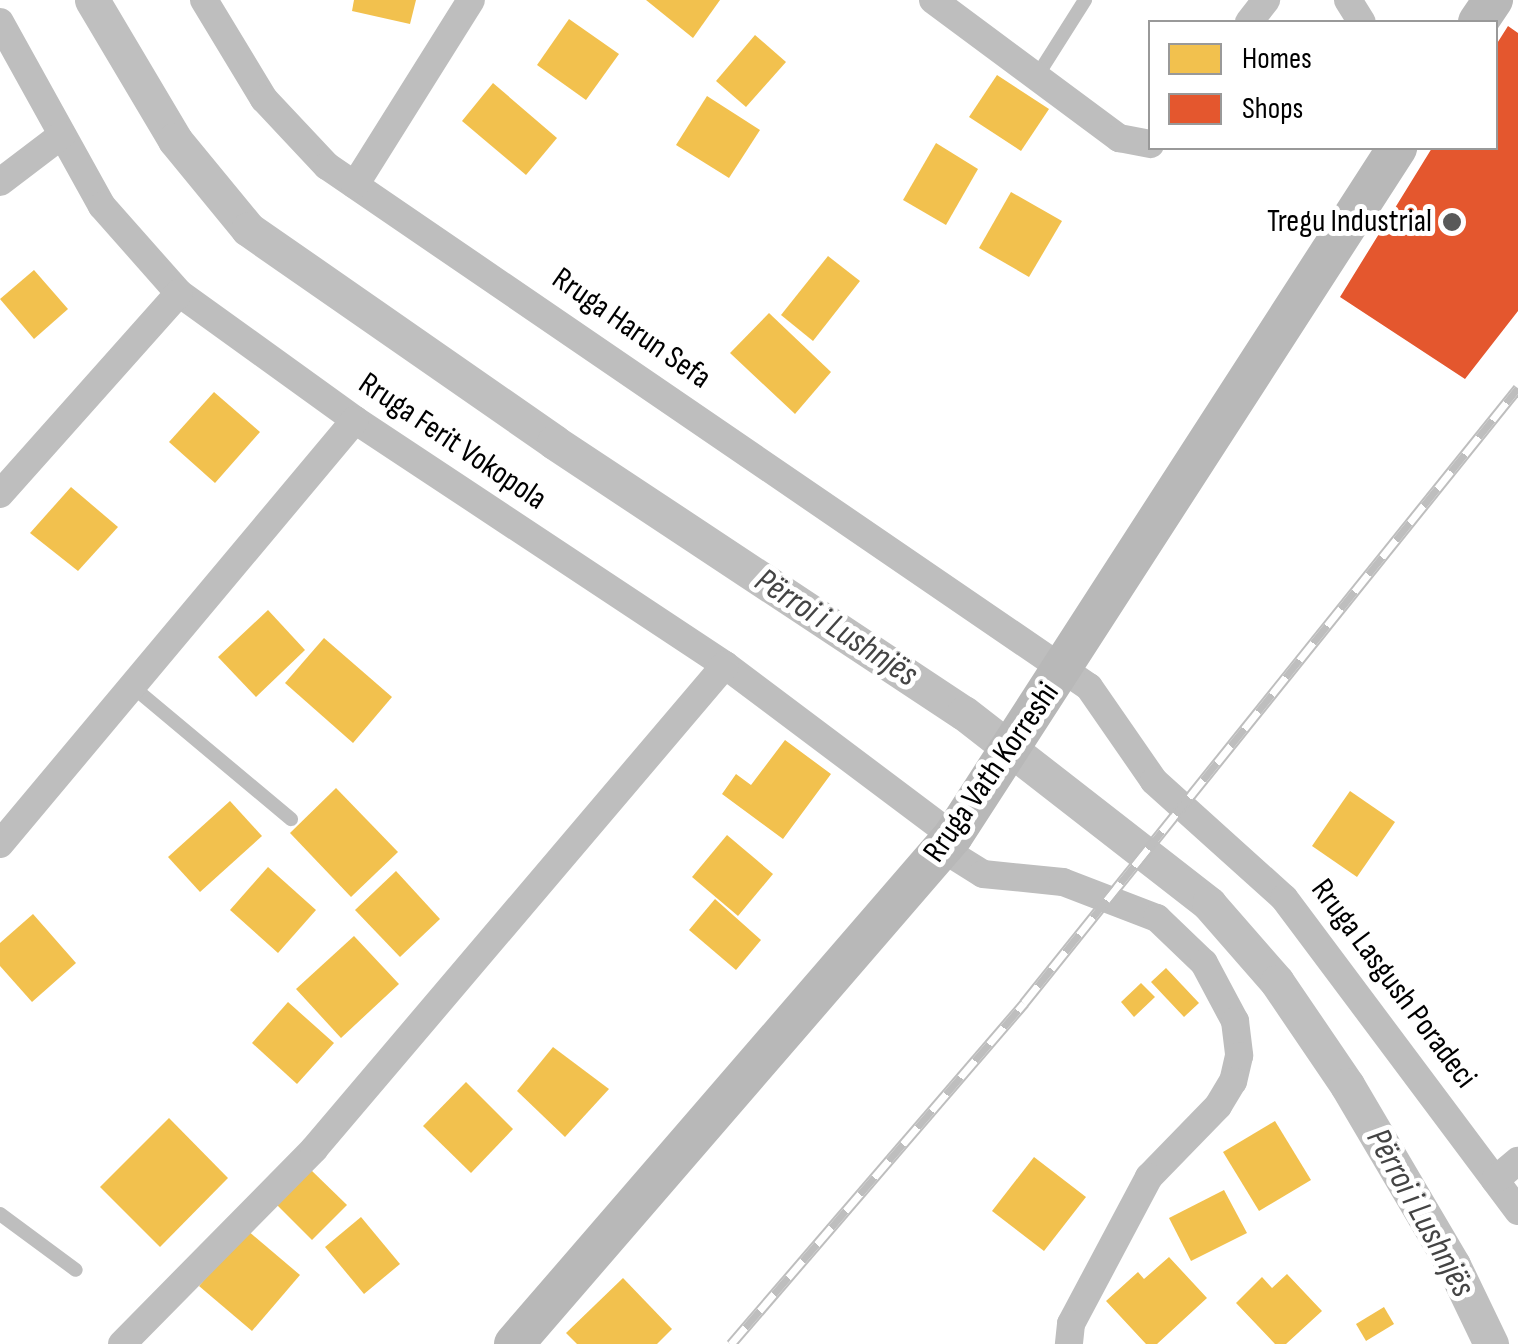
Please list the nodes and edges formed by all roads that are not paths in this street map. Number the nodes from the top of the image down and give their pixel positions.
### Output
1 (204, 0) edge
2 (471, 0) edge
3 (932, 0) edge
4 (1085, 0) edge
5 (1266, 0) edge
6 (1251, 20) edge
7 (0, 22) edge
8 (1037, 76) junction
9 (62, 136) junction
10 (1148, 144) edge
11 (1396, 150) edge
12 (0, 182) edge
13 (355, 185) junction
14 (179, 292) junction
15 (355, 420) junction
16 (0, 494) edge
17 (725, 665) junction
18 (1058, 680) junction
19 (133, 687) junction
20 (1193, 816) joint
21 (292, 819) dead end
22 (955, 833) junction
23 (0, 844) edge
24 (1518, 1161) edge
25 (1495, 1180) junction
26 (1518, 1211) edge
27 (0, 1214) edge
28 (76, 1270) dead end
29 (122, 1344) edge
30 (514, 1344) edge
31 (1069, 1344) edge

1 - 13 street, Rruga Harun Sefa
2 - 13 street
3 - 8 street
4 - 8 lane
5 - 6 street
7 - 9 street, Rruga Ferit Vokopola
8 - 10 street
9 - 12 street
9 - 14 street, Rruga Ferit Vokopola
11 - 18 main road, Rruga Vath Korreshi
13 - 18 street, Rruga Harun Sefa
14 - 15 street, Rruga Ferit Vokopola
14 - 16 street
15 - 17 street, Rruga Ferit Vokopola
15 - 19 street
17 - 22 street, Rruga Ferit Vokopola
17 - 29 street
18 - 20 street, Rruga Harun Sefa
18 - 22 main road, Rruga Vath Korreshi
19 - 21 lane
19 - 23 street
20 - 25 street, Rruga Lasgush Poradeci
22 - 30 main road, Rruga Vath Korreshi
22 - 31 street, Rruga Ferit Vokopola
24 - 25 street
25 - 26 street, Rruga Lasgush Poradeci
27 - 28 lane

